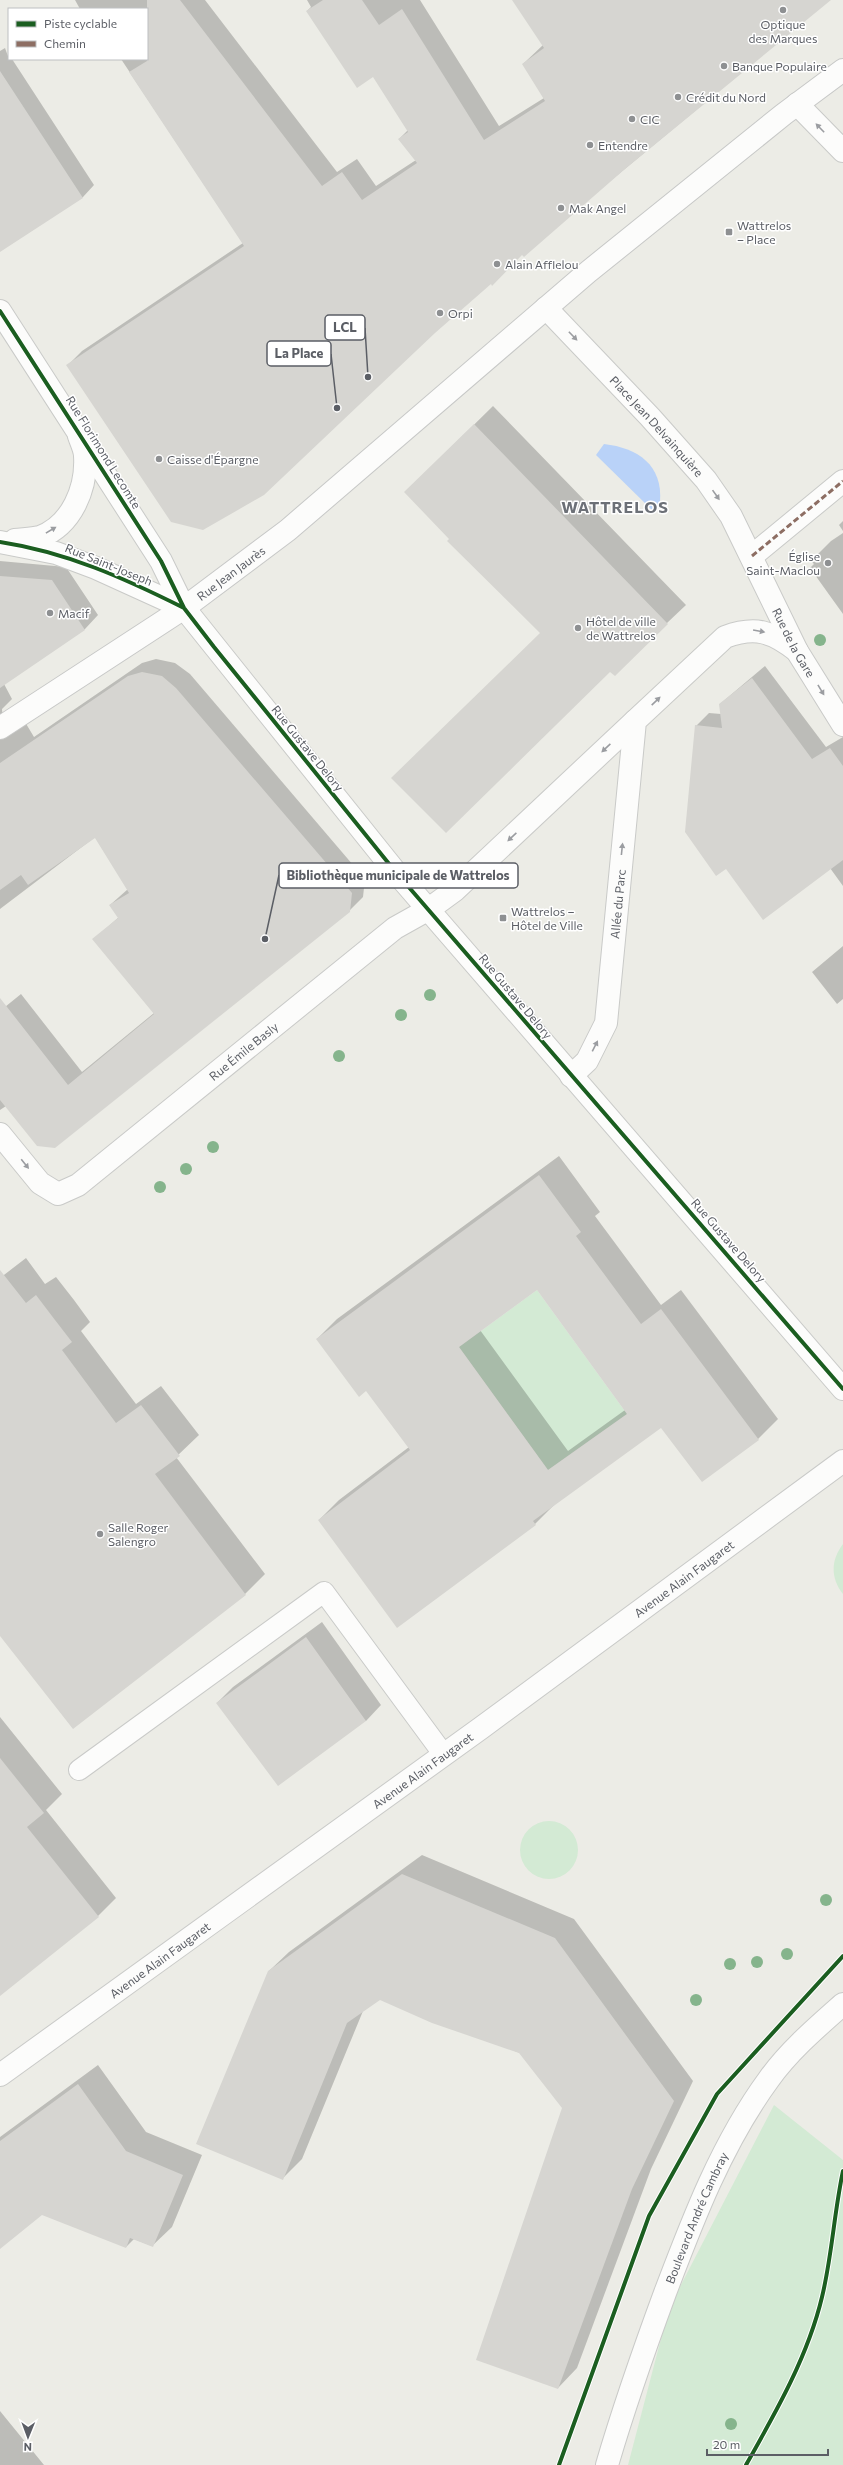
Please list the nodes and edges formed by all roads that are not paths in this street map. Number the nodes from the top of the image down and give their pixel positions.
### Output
1 (843, 70) edge
2 (797, 104) junction
3 (843, 151) edge
4 (546, 308) junction
5 (0, 311) edge
6 (76, 426) junction
7 (843, 481) edge
8 (0, 542) edge
9 (752, 556) junction
10 (184, 608) junction
11 (797, 651) junction
12 (635, 721) junction
13 (843, 725) edge
14 (0, 728) edge
15 (429, 909) junction
16 (571, 1076) junction
17 (0, 1134) edge
18 (843, 1389) edge
19 (843, 1461) edge
20 (444, 1755) junction
21 (80, 1770) dead end
22 (843, 2004) edge
23 (0, 2075) edge
24 (607, 2465) edge

1 - 2 street
3 -> 2 street
2 - 4 street
4 -> 9 street, Place Jean Delvainquière
4 - 10 street, Rue Jean Jaurès
5 - 6 street, Rue Florimond Lecomte
8 -> 6 street
6 - 10 street, Rue Florimond Lecomte
7 - 9 street
8 - 10 street, Rue Saint-Joseph
9 - 11 street, Rue de la Gare
10 - 14 street, Rue Jean Jaurès
10 - 15 street, Rue Gustave Delory
12 -> 11 street
11 -> 13 street, Rue de la Gare
12 -> 15 street
16 -> 12 street, Allée du Parc
15 - 16 street, Rue Gustave Delory
17 -> 15 street, Rue Émile Basly
16 - 18 street, Rue Gustave Delory
19 - 20 street, Avenue Alain Faugaret
20 - 21 lane
20 - 23 street, Avenue Alain Faugaret
22 - 24 street, Boulevard André Cambray

